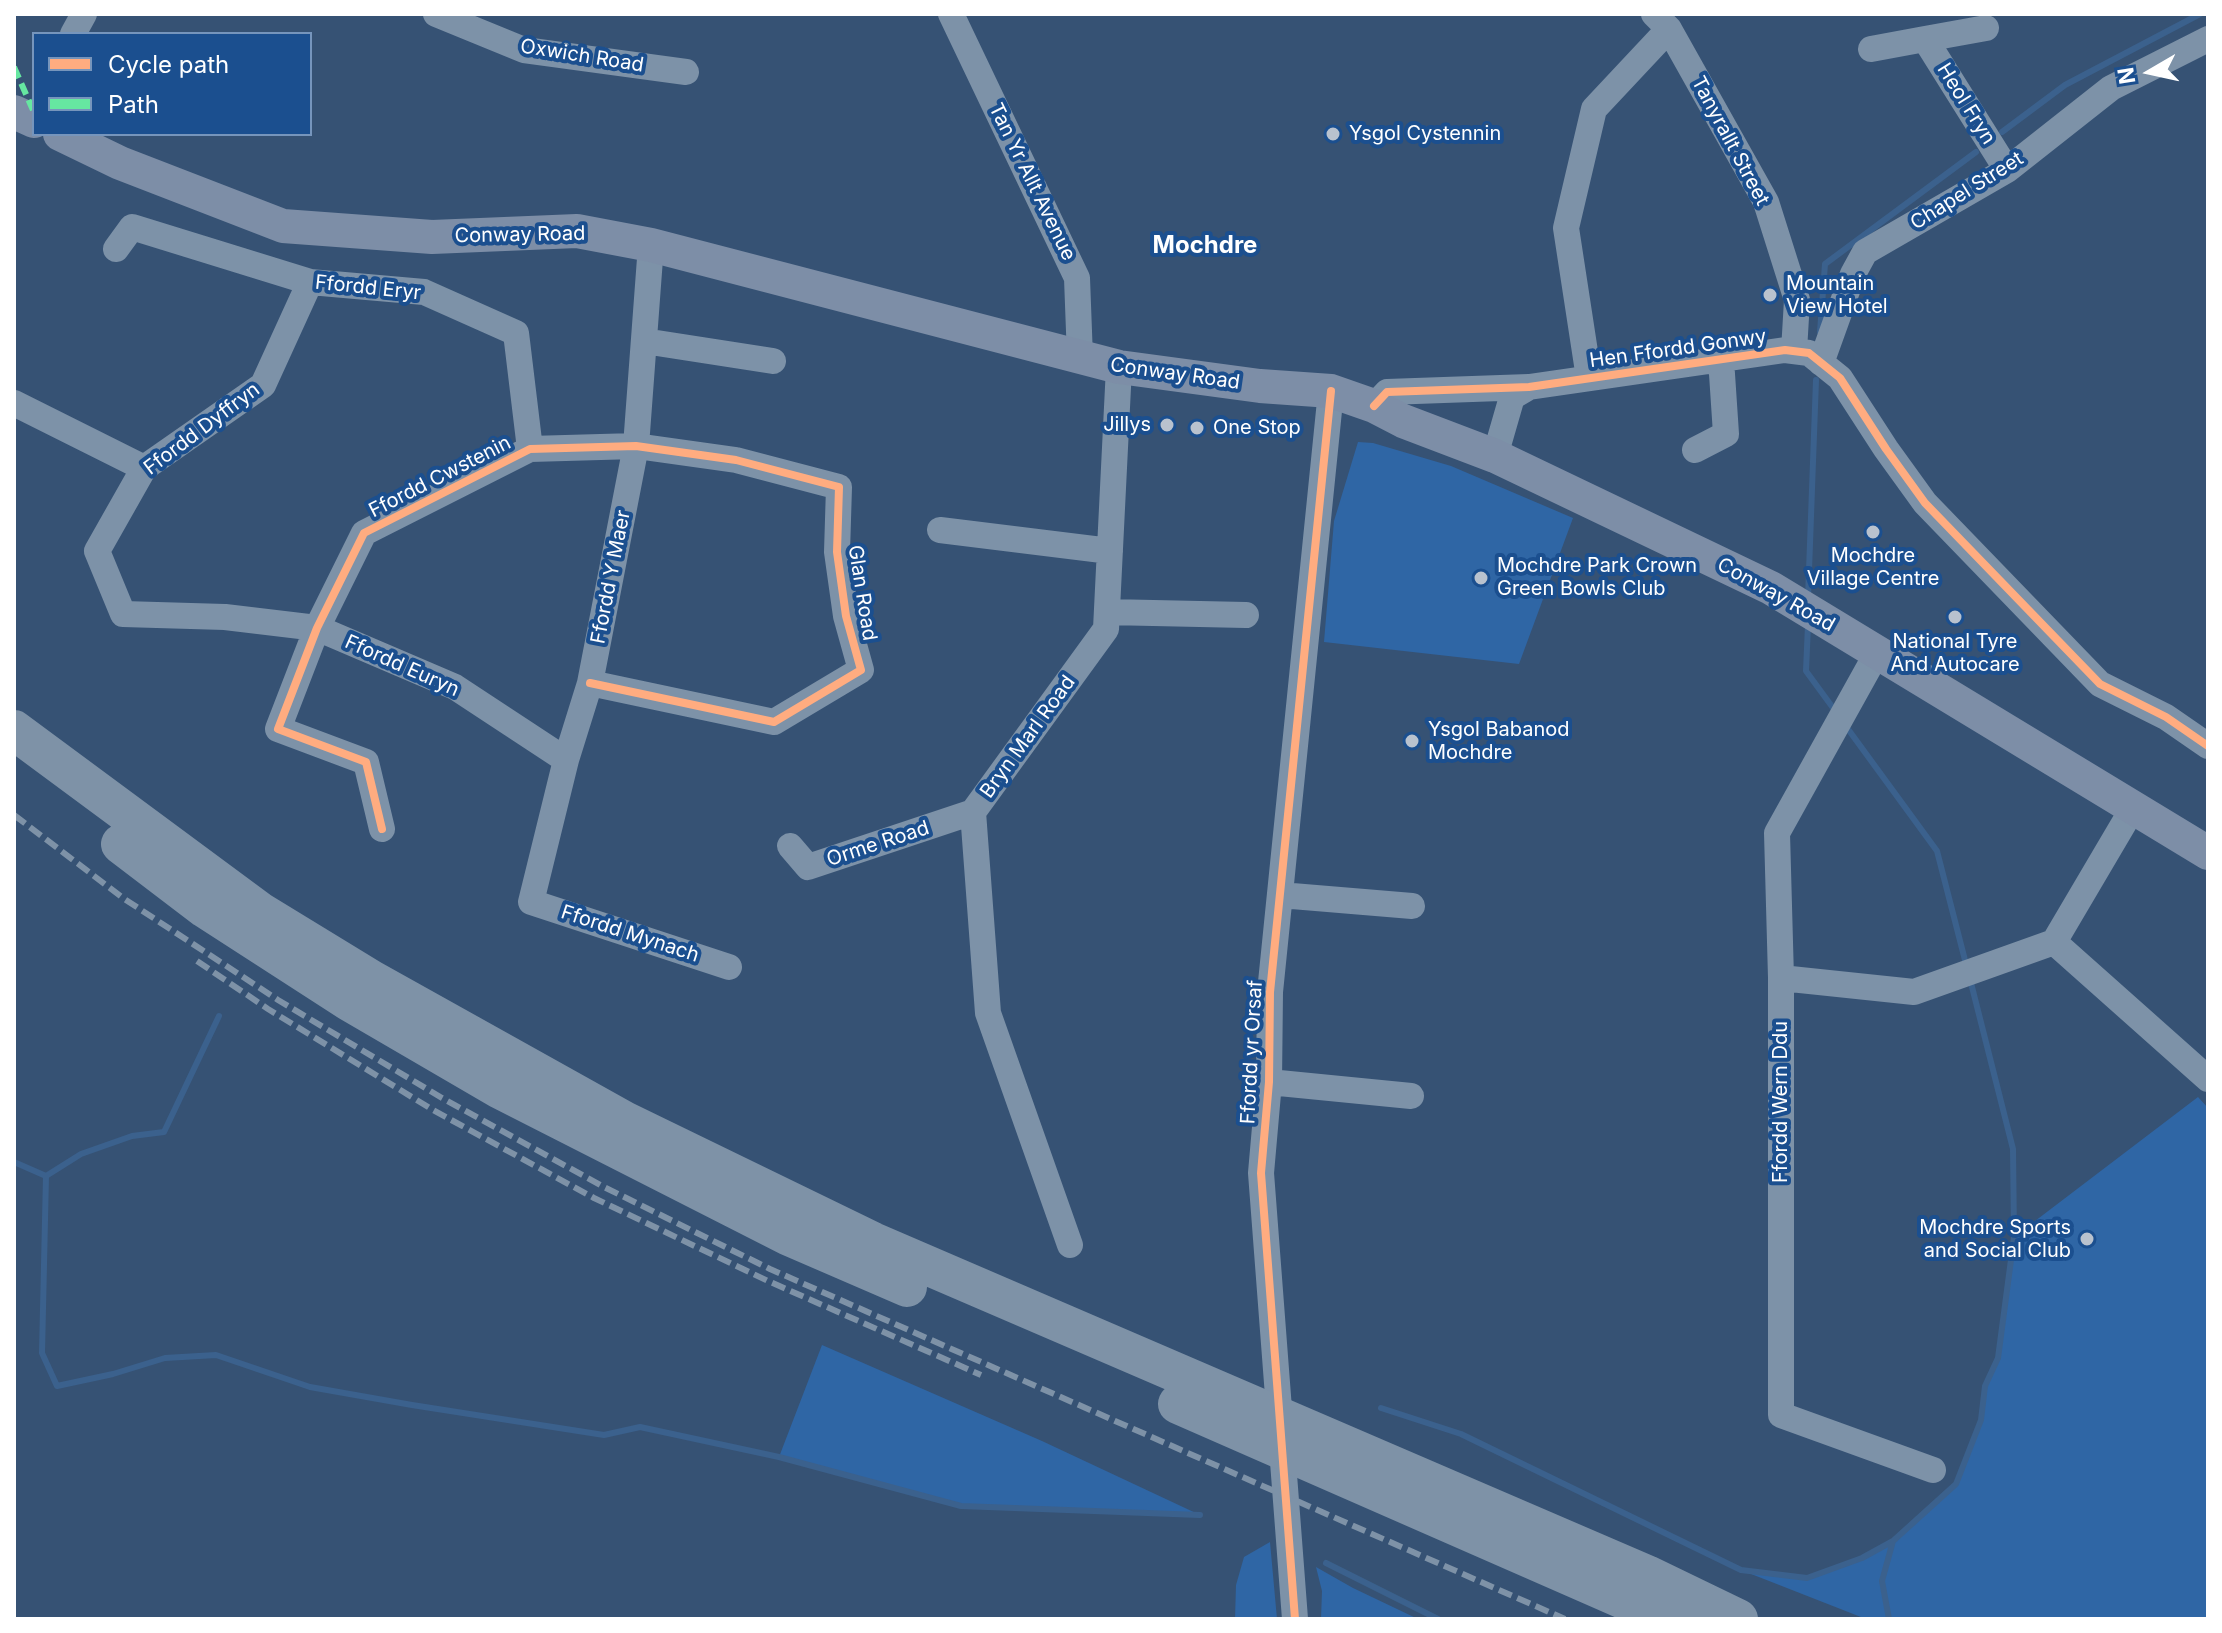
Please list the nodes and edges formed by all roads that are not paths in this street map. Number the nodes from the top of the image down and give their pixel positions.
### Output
1 (84, 14) edge
2 (436, 14) edge
3 (951, 14) edge
4 (1662, 22) edge
5 (1986, 28) dead end
6 (74, 32) edge
7 (1925, 39) junction
8 (2208, 39) edge
9 (1871, 49) dead end
10 (686, 72) dead end
11 (64, 136) edge
12 (2007, 170) junction
13 (651, 245) junction
14 (116, 249) dead end
15 (310, 282) junction
16 (644, 341) junction
17 (1794, 351) junction
18 (1080, 358) junction
19 (1721, 359) junction
20 (773, 361) dead end
21 (1821, 363) junction
22 (1119, 367) junction
23 (1589, 378) junction
24 (1529, 387) junction
25 (1331, 391) junction
26 (14, 403) edge
27 (1374, 406) junction
28 (636, 446) junction
29 (530, 449) junction
30 (1695, 450) dead end
31 (1495, 456) junction
32 (144, 468) junction
33 (940, 530) dead end
34 (1110, 551) junction
35 (1107, 612) junction
36 (1246, 615) dead end
37 (317, 628) junction
38 (1877, 653) junction
39 (590, 683) junction
40 (14, 730) edge
41 (2208, 746) edge
42 (566, 760) junction
43 (14, 762) edge
44 (2133, 808) junction
45 (973, 812) junction
46 (382, 829) dead end
47 (790, 846) dead end
48 (2208, 853) edge
49 (1280, 895) junction
50 (531, 902) joint
51 (1412, 906) dead end
52 (2054, 942) junction
53 (729, 967) dead end
54 (1781, 978) junction
55 (2208, 1079) edge
56 (1269, 1082) junction
57 (1411, 1096) dead end
58 (1070, 1245) dead end
59 (1933, 1470) dead end
60 (1295, 1619) edge
61 (1669, 1619) edge
62 (1738, 1619) edge

1 - 6 street
2 - 10 street, Oxwich Road
3 - 18 street, Tan Yr Allt Avenue
4 - 17 street, Tanyrallt Street
4 - 23 street
5 - 7 street, Heol Fryn
7 - 9 street, Heol Fryn
7 - 12 street, Heol Fryn
8 - 12 street, Chapel Street
11 - 13 main road, Conway Road
12 - 21 street, Chapel Street
13 - 16 street, Ffordd Y Maer
13 - 18 main road, Conway Road
14 - 15 street, Ffordd Eryr
15 - 29 street, Ffordd Eryr
15 - 32 street, Ffordd Dyffryn
16 - 20 street
16 - 28 street, Ffordd Y Maer
17 - 19 street, Hen Ffordd Gonwy
17 - 21 street, Hen Ffordd Gonwy
18 - 22 main road, Conway Road
19 - 23 street, Hen Ffordd Gonwy
19 - 30 street
21 - 41 street, Hen Ffordd Gonwy
22 - 25 main road, Conway Road
22 - 34 street, Bryn Marl Road
23 - 24 street, Hen Ffordd Gonwy
24 - 27 street, Hen Ffordd Gonwy
24 - 31 street
25 - 27 main road, Conway Road
25 - 49 street, Ffordd yr Orsaf
26 - 32 street
27 - 31 main road, Conway Road
28 - 29 street, Ffordd Cwstenin
28 - 39 street, Ffordd Y Maer
28 - 39 street, Glan Road
29 - 37 street, Ffordd Cwstenin
31 - 38 main road, Conway Road
32 - 37 street, Ffordd Dyffryn
33 - 34 street
34 - 35 street, Bryn Marl Road
35 - 36 street
35 - 45 street, Bryn Marl Road
37 - 42 street, Ffordd Euryn
37 - 46 street, Ffordd Cwstenin
38 - 44 main road, Conway Road
38 - 54 street, Ffordd Wern Ddu
39 - 42 street, Ffordd Y Maer
40 - 62 highway
42 - 50 street, Ffordd Y Maer
43 - 61 highway
44 - 48 main road, Conway Road
44 - 52 street
45 - 47 street, Orme Road
45 - 58 street, Bryn Marl Road
49 - 51 street
49 - 56 street, Ffordd yr Orsaf
50 - 53 street, Ffordd Mynach
52 - 54 street
52 - 55 street
54 - 59 street, Ffordd Wern Ddu
56 - 57 street
56 - 60 street, Ffordd yr Orsaf

